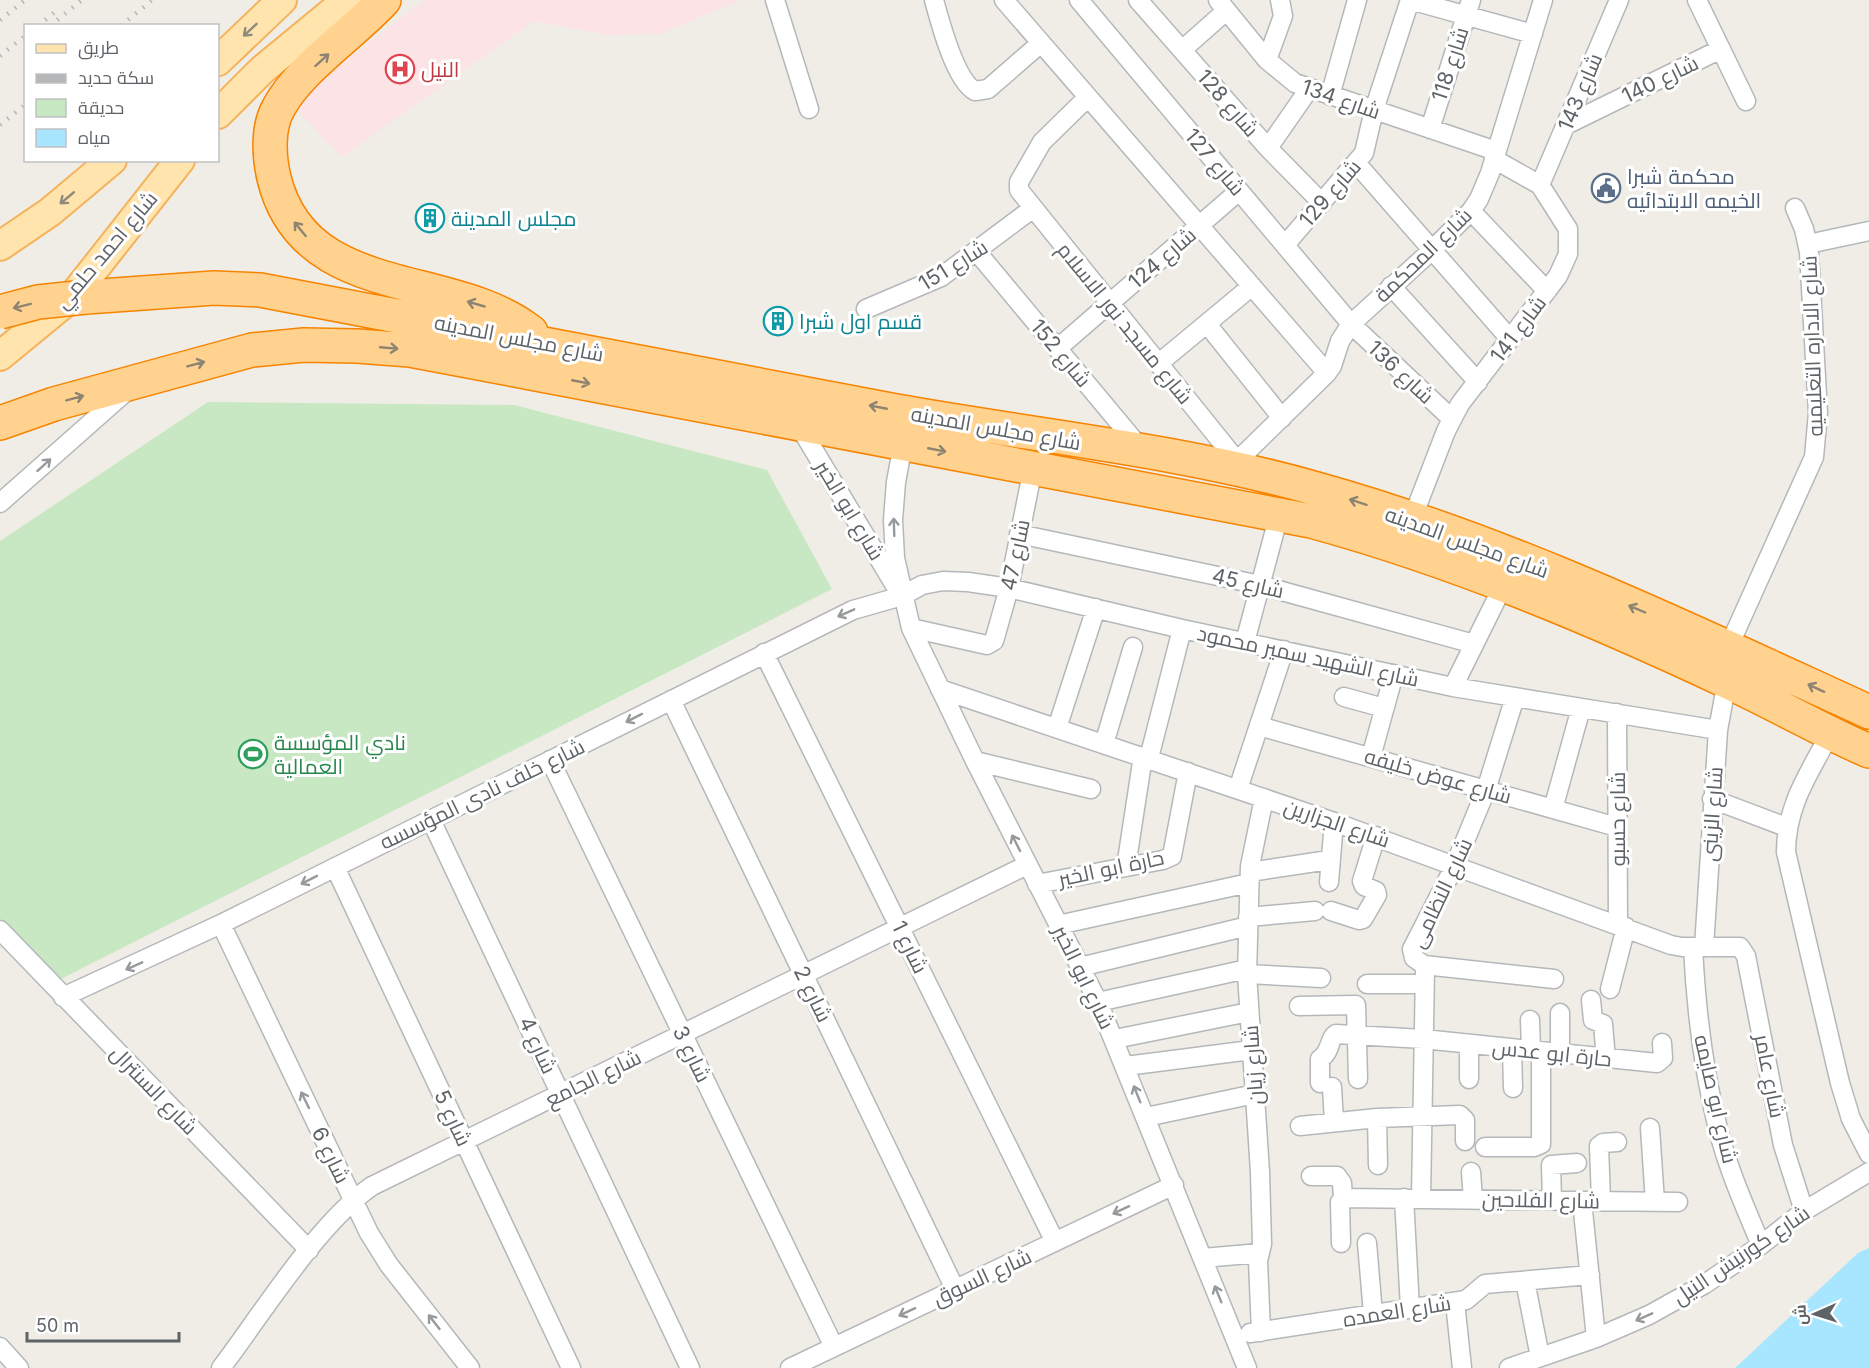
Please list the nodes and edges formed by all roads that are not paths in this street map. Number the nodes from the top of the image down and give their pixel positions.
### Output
1 (282, 0) edge
2 (347, 0) edge
3 (384, 0) edge
4 (775, 0) edge
5 (934, 0) edge
6 (1004, 0) edge
7 (1079, 0) edge
8 (1138, 0) edge
9 (1280, 0) edge
10 (1357, 0) edge
11 (1410, 0) edge
12 (1543, 0) edge
13 (1619, 0) edge
14 (1698, 0) edge
15 (1222, 5) edge
16 (1469, 8) edge
17 (1533, 34) junction
18 (1041, 43) junction
19 (1721, 49) junction
20 (1182, 50) junction
21 (219, 60) edge
22 (1267, 60) junction
23 (1308, 89) junction
24 (1330, 96) junction
25 (1088, 97) junction
26 (1746, 101) dead end
27 (808, 109) dead end
28 (1374, 110) junction
29 (219, 113) edge
30 (1566, 125) junction
31 (1430, 129) junction
32 (1268, 148) junction
33 (1495, 155) junction
34 (110, 162) edge
35 (178, 162) edge
36 (1357, 164) junction
37 (1540, 185) junction
38 (1239, 191) junction
39 (1322, 203) junction
40 (1795, 208) dead end
41 (1032, 209) junction
42 (1471, 211) junction
43 (1200, 225) junction
44 (1869, 231) edge
45 (1808, 244) junction
46 (1285, 245) junction
47 (0, 246) edge
48 (1431, 251) junction
49 (977, 252) junction
50 (1252, 286) junction
51 (1391, 286) junction
52 (1547, 291) junction
53 (1109, 304) junction
54 (866, 309) dead end
55 (0, 312) edge
56 (1206, 324) junction
57 (1351, 324) junction
58 (1510, 339) junction
59 (544, 343) junction
60 (1058, 348) junction
61 (0, 356) edge
62 (1158, 364) junction
63 (1327, 373) junction
64 (140, 380) junction
65 (1478, 382) junction
66 (1282, 418) junction
67 (1452, 419) junction
68 (0, 423) edge
69 (798, 424) junction
70 (903, 444) junction
71 (1145, 453) junction
72 (1234, 464) junction
73 (1033, 468) junction
74 (0, 503) edge
75 (1279, 515) junction
76 (1412, 519) junction
77 (1019, 534) junction
78 (1504, 584) junction
79 (1260, 585) junction
80 (1009, 588) junction
81 (902, 596) junction
82 (1096, 609) junction
83 (911, 628) junction
84 (1182, 629) junction
85 (1245, 642) junction
86 (1474, 644) junction
87 (1133, 647) dead end
88 (1728, 648) junction
89 (1284, 650) junction
90 (764, 653) junction
91 (1394, 674) junction
92 (1727, 681) junction
93 (1454, 687) junction
94 (940, 689) junction
95 (1344, 697) dead end
96 (1515, 697) junction
97 (671, 700) junction
98 (1384, 708) junction
99 (1581, 708) junction
100 (1869, 712) edge
101 (1617, 713) junction
102 (1259, 726) junction
103 (1057, 728) junction
104 (1718, 730) junction
105 (1830, 734) junction
106 (1104, 744) junction
107 (1869, 751) edge
108 (1146, 757) junction
109 (1371, 757) junction
110 (550, 760) junction
111 (975, 761) junction
112 (1188, 772) junction
113 (1091, 789) dead end
114 (1238, 789) junction
115 (1486, 790) junction
116 (1264, 798) junction
117 (1712, 799) junction
118 (1553, 809) junction
119 (431, 820) junction
120 (1334, 822) junction
121 (1617, 827) junction
122 (1786, 827) junction
123 (1376, 836) junction
124 (1329, 860) junction
125 (1027, 865) junction
126 (1455, 865) junction
127 (335, 867) junction
128 (1126, 867) junction
129 (1249, 877) junction
130 (1329, 882) dead end
131 (1037, 884) junction
132 (1248, 921) junction
133 (221, 924) junction
134 (1058, 925) junction
135 (1622, 925) junction
136 (900, 928) junction
137 (0, 930) edge
138 (1735, 946) joint
139 (1699, 947) junction
140 (1424, 965) junction
141 (1080, 967) junction
142 (1247, 972) junction
143 (804, 975) junction
144 (1321, 978) dead end
145 (1554, 979) dead end
146 (1367, 984) dead end
147 (1424, 984) junction
148 (1610, 989) dead end
149 (63, 997) junction
150 (1591, 1000) dead end
151 (1098, 1002) junction
152 (1299, 1006) dead end
153 (1249, 1012) junction
154 (1560, 1013) dead end
155 (1530, 1020) dead end
156 (682, 1034) junction
157 (1358, 1036) junction
158 (1114, 1039) junction
159 (1423, 1039) junction
160 (1662, 1043) dead end
161 (1469, 1044) junction
162 (1512, 1049) junction
163 (1251, 1050) junction
164 (1536, 1052) junction
165 (1560, 1054) junction
166 (1606, 1059) junction
167 (1126, 1066) junction
168 (1358, 1079) dead end
169 (1469, 1079) dead end
170 (1513, 1088) dead end
171 (561, 1094) junction
172 (1255, 1094) junction
173 (1422, 1116) junction
174 (1146, 1117) junction
175 (1377, 1118) junction
176 (1334, 1122) junction
177 (1300, 1126) dead end
178 (1650, 1128) dead end
179 (464, 1141) junction
180 (1465, 1141) dead end
181 (1617, 1142) dead end
182 (1485, 1147) dead end
183 (1869, 1154) edge
184 (1577, 1163) dead end
185 (1378, 1165) dead end
186 (1471, 1172) dead end
187 (1869, 1172) edge
188 (1311, 1176) dead end
189 (1174, 1185) junction
190 (1343, 1198) junction
191 (1413, 1198) junction
192 (352, 1199) junction
193 (1473, 1199) junction
194 (1552, 1200) junction
195 (1582, 1201) junction
196 (1601, 1201) junction
197 (1655, 1202) junction
198 (1678, 1202) dead end
199 (1804, 1211) junction
200 (1055, 1242) junction
201 (1341, 1243) dead end
202 (1367, 1243) dead end
203 (1761, 1245) junction
204 (309, 1250) junction
205 (1260, 1253) junction
206 (1203, 1258) junction
207 (1590, 1275) junction
208 (1525, 1281) junction
209 (956, 1289) junction
210 (1455, 1302) junction
211 (1410, 1308) junction
212 (1373, 1314) junction
213 (1261, 1332) junction
214 (1234, 1336) junction
215 (1596, 1338) junction
216 (0, 1347) edge
217 (834, 1347) junction
218 (1540, 1357) junction
219 (19, 1368) edge
220 (221, 1368) edge
221 (470, 1368) edge
222 (571, 1368) edge
223 (690, 1368) edge
224 (789, 1368) edge
225 (1247, 1368) edge
226 (1462, 1368) edge
227 (1509, 1368) edge

1 -> 21 main road
2 - 29 main road
59 -> 3 highway
4 - 27 street
5 - 18 street
6 - 18 street
7 - 38 street, شارع 127
8 - 20 street, شارع 128
9 - 22 street
10 - 24 street
11 - 16 street
11 - 28 street, شارع 129
12 - 17 street, شارع المحكمة
13 - 30 street, شارع 143
14 - 19 street
15 - 20 street
15 - 22 street, شارع 134
16 - 17 street
16 - 31 street, شارع 118
17 - 33 street, شارع المحكمة
18 - 25 street
19 - 26 street
19 - 30 street, شارع 140
20 - 32 street, شارع 128
22 - 23 street, شارع 134
23 - 24 street, شارع 134
23 - 32 street
24 - 28 street, شارع 134
25 - 41 street, شارع مسجد نور الاسلام
25 - 43 street
28 - 31 street, شارع 134
28 - 36 street, شارع 129
30 - 37 street, شارع 143
31 - 33 street, شارع 134
32 - 39 street, شارع 128
33 - 37 street, شارع 141
33 - 42 street, شارع المحكمة
34 -> 47 main road
35 - 61 main road, شارع احمد حلمي
36 - 39 street, شارع 129
36 - 48 street
37 - 52 street, شارع 141
38 - 43 street, شارع 124
38 - 46 street, شارع 127
39 - 46 street, شارع 129
40 - 45 street, شارع الاداره التعليميه
41 - 49 street, شارع 151
41 - 53 street, شارع مسجد نور الاسلام
42 - 48 street, شارع المحكمة
42 - 52 street
43 - 50 street
43 - 53 street, شارع 124
44 - 45 street
45 - 88 street, شارع الاداره التعليميه
46 - 57 street, شارع 127
48 - 51 street, شارع المحكمة
48 - 58 street
49 - 54 street, شارع 151
49 - 60 street, شارع 152
50 - 56 street
50 - 63 street
51 - 57 street, شارع المحكمة
51 - 65 street
52 - 58 street, شارع 141
53 - 60 street, شارع 124
53 - 62 street, شارع مسجد نور الاسلام
59 -> 55 highway, شارع مجلس المدينه, bridge
56 - 62 street
56 - 66 street
57 - 63 street, شارع المحكمة
57 - 67 street, شارع 136
58 - 65 street, شارع 141
71 -> 59 highway, شارع مجلس المدينه
60 - 71 street, شارع 152
62 - 72 street, شارع مسجد نور الاسلام
63 - 66 street, شارع المحكمة
68 -> 64 highway, شارع مجلس المدينه
64 -> 69 highway, شارع مجلس المدينه
74 -> 64 street
65 - 67 street, شارع 141
66 - 72 street, شارع المحكمة
67 - 76 street, شارع 141
69 - 70 highway, شارع مجلس المدينه
69 - 81 street, شارع ابو الخير
70 -> 73 highway, شارع مجلس المدينه
81 -> 70 street, شارع ابو الخير
71 - 72 highway, شارع مجلس المدينه
76 -> 72 highway, شارع مجلس المدينه
73 - 75 highway, شارع مجلس المدينه
73 - 77 street, شارع 47
75 - 78 highway, شارع مجلس المدينه
75 - 79 street
88 -> 76 highway, شارع مجلس المدينه
77 - 79 street, شارع 45
77 - 80 street, شارع 47
78 - 86 street
78 - 92 highway, شارع مجلس المدينه
79 - 85 street
79 - 86 street, شارع 45
80 - 81 street, شارع الشهيد سمير محمود
80 - 82 street, شارع الشهيد سمير محمود
80 - 83 street, شارع 47
81 - 83 street, شارع ابو الخير
81 -> 90 street, شارع خلف نادى المؤسسه
82 - 84 street, شارع الشهيد سمير محمود
82 - 103 street
83 - 94 street, شارع ابو الخير
84 - 85 street, شارع الشهيد سمير محمود
84 - 108 street
85 - 89 street, شارع الشهيد سمير محمود
86 - 93 street
87 - 106 street
100 -> 88 highway, شارع مجلس المدينه
89 - 91 street, شارع الشهيد سمير محمود
89 - 102 street
90 - 97 street, شارع خلف نادى المؤسسه
90 - 136 street, شارع 1
91 - 93 street, شارع الشهيد سمير محمود
91 - 98 street
92 - 104 street, شارع الزينى
92 - 105 highway, شارع مجلس المدينه
93 - 96 street, شارع الشهيد سمير محمود
94 - 103 street, شارع الجزارين
94 - 111 street, شارع ابو الخير
95 - 98 street
96 - 99 street, شارع الشهيد سمير محمود
96 - 115 street, شارع النظامى
97 -> 110 street, شارع خلف نادى المؤسسه
97 - 143 street, شارع 2
98 - 109 street
99 - 101 street, شارع الشهيد سمير محمود
99 - 118 street
101 - 104 street, شارع الشهيد سمير محمود
101 - 121 street, شارع حسبو
102 - 109 street, شارع عوض خليفه
102 - 114 street
103 - 106 street, شارع الجزارين
104 - 117 street, شارع الزينى
105 - 107 highway, شارع مجلس المدينه
105 - 122 street
106 - 108 street, شارع الجزارين
108 - 112 street, شارع الجزارين
108 - 128 street
109 - 115 street, شارع عوض خليفه
110 - 119 street, شارع خلف نادى المؤسسه
110 - 156 street, شارع 3
111 - 113 street
125 -> 111 street, شارع ابو الخير
112 - 114 street, شارع الجزارين
112 - 128 street, حارة ابو الخير
114 - 116 street, شارع الجزارين
115 - 118 street, شارع عوض خليفه
115 - 126 street, شارع النظامى
116 - 120 street, شارع الجزارين
116 - 129 street, شارع زيان
117 - 122 street
117 - 139 street, شارع الزينى
118 - 121 street, شارع عوض خليفه
119 - 127 street, شارع خلف نادى المؤسسه
119 - 171 street, شارع 4
120 - 123 street, شارع الجزارين
120 - 124 street
121 - 135 street, شارع حسبو
122 - 183 street
123 - 126 street, شارع الجزارين
123 - 132 street
124 - 129 street
124 - 130 street
125 - 131 street, شارع ابو الخير
125 - 136 street, شارع الجامع
126 - 135 street, شارع الجزارين
126 - 140 street, شارع النظامى
127 -> 133 street, شارع خلف نادى المؤسسه
127 - 179 street, شارع 5
128 - 131 street, حارة ابو الخير
129 - 132 street, شارع زيان
129 - 134 street
131 - 134 street, شارع ابو الخير
132 - 141 street
132 - 142 street, شارع زيان
133 -> 149 street, شارع خلف نادى المؤسسه
192 -> 133 street, شارع 6
134 - 141 street, شارع ابو الخير
135 - 139 street, شارع الجزارين
135 - 148 street, شارع حسبو
136 - 143 street, شارع الجامع
136 - 200 street, شارع 1
137 - 149 street, شارع السنترال
138 - 139 street, شارع الجزارين
138 - 199 street, شارع عامر
139 - 203 street, شارع ابو صايمه
140 - 145 street
140 - 147 street, شارع النظامى
141 - 151 street, شارع ابو الخير
142 - 144 street
142 - 151 street
142 - 153 street, شارع زيان
143 - 156 street, شارع الجامع
143 - 209 street, شارع 2
146 - 147 street
147 - 159 street, شارع النظامى
149 - 204 street, شارع السنترال
150 - 166 street
151 - 158 street, شارع ابو الخير
152 - 157 street
153 - 158 street
153 - 163 street, شارع زيان
154 - 165 street
155 - 164 street
156 - 171 street, شارع الجامع
156 - 217 street, شارع 3
157 - 159 street, حارة ابو عدس
157 - 168 street
157 - 176 street, حارة ابو عدس
158 - 167 street, شارع ابو الخير
159 - 161 street, حارة ابو عدس
159 - 173 street, شارع النظامى
160 - 166 street, حارة ابو عدس
161 - 162 street, حارة ابو عدس
161 - 169 street
162 - 164 street, حارة ابو عدس
162 - 170 street
163 - 167 street
163 - 172 street, شارع زيان
164 - 165 street, حارة ابو عدس
164 - 182 street
165 - 166 street, حارة ابو عدس
174 -> 167 street, شارع ابو الخير
171 - 179 street, شارع الجامع
171 - 223 street, شارع 4
172 - 174 street
172 - 205 street, شارع زيان
173 - 175 street
173 - 180 street
173 - 191 street, شارع النظامى
174 - 189 street, شارع ابو الخير
175 - 176 street
175 - 185 street
176 - 177 street
178 - 197 street
179 - 192 street, شارع الجامع
179 - 222 street, شارع 5
181 - 196 street
184 - 194 street
186 - 193 street
187 - 199 street, شارع كورنيش النيل
188 - 190 street
189 -> 200 street, شارع السوق
189 - 206 street, شارع ابو الخير
190 - 191 street, شارع الفلاحين
190 - 201 street
191 - 193 street, شارع الفلاحين
191 - 211 street, شارع النظامى
192 - 204 street, شارع الجامع
221 -> 192 street, شارع 6
193 - 194 street, شارع الفلاحين
194 - 195 street, شارع الفلاحين
195 - 196 street, شارع الفلاحين
195 - 207 street
196 - 197 street, شارع الفلاحين
197 - 198 street, شارع الفلاحين
199 - 203 street, شارع كورنيش النيل
200 - 209 street, شارع السوق
202 - 212 street
203 -> 215 street, شارع كورنيش النيل
204 - 220 street, شارع الجامع
205 - 206 street
205 - 213 street, شارع زيان
214 -> 206 street, شارع ابو الخير
207 - 208 street, شارع العمده
207 - 215 street
208 - 210 street, شارع العمده
208 - 218 street
209 -> 217 street, شارع السوق
210 - 211 street, شارع العمده
210 - 226 street
211 - 212 street, شارع العمده
212 - 213 street, شارع العمده
213 - 214 street, شارع العمده
214 - 225 street, شارع ابو الخير
215 - 218 street, شارع كورنيش النيل
216 - 219 street
217 - 224 street, شارع السوق
218 - 227 street, شارع كورنيش النيل

